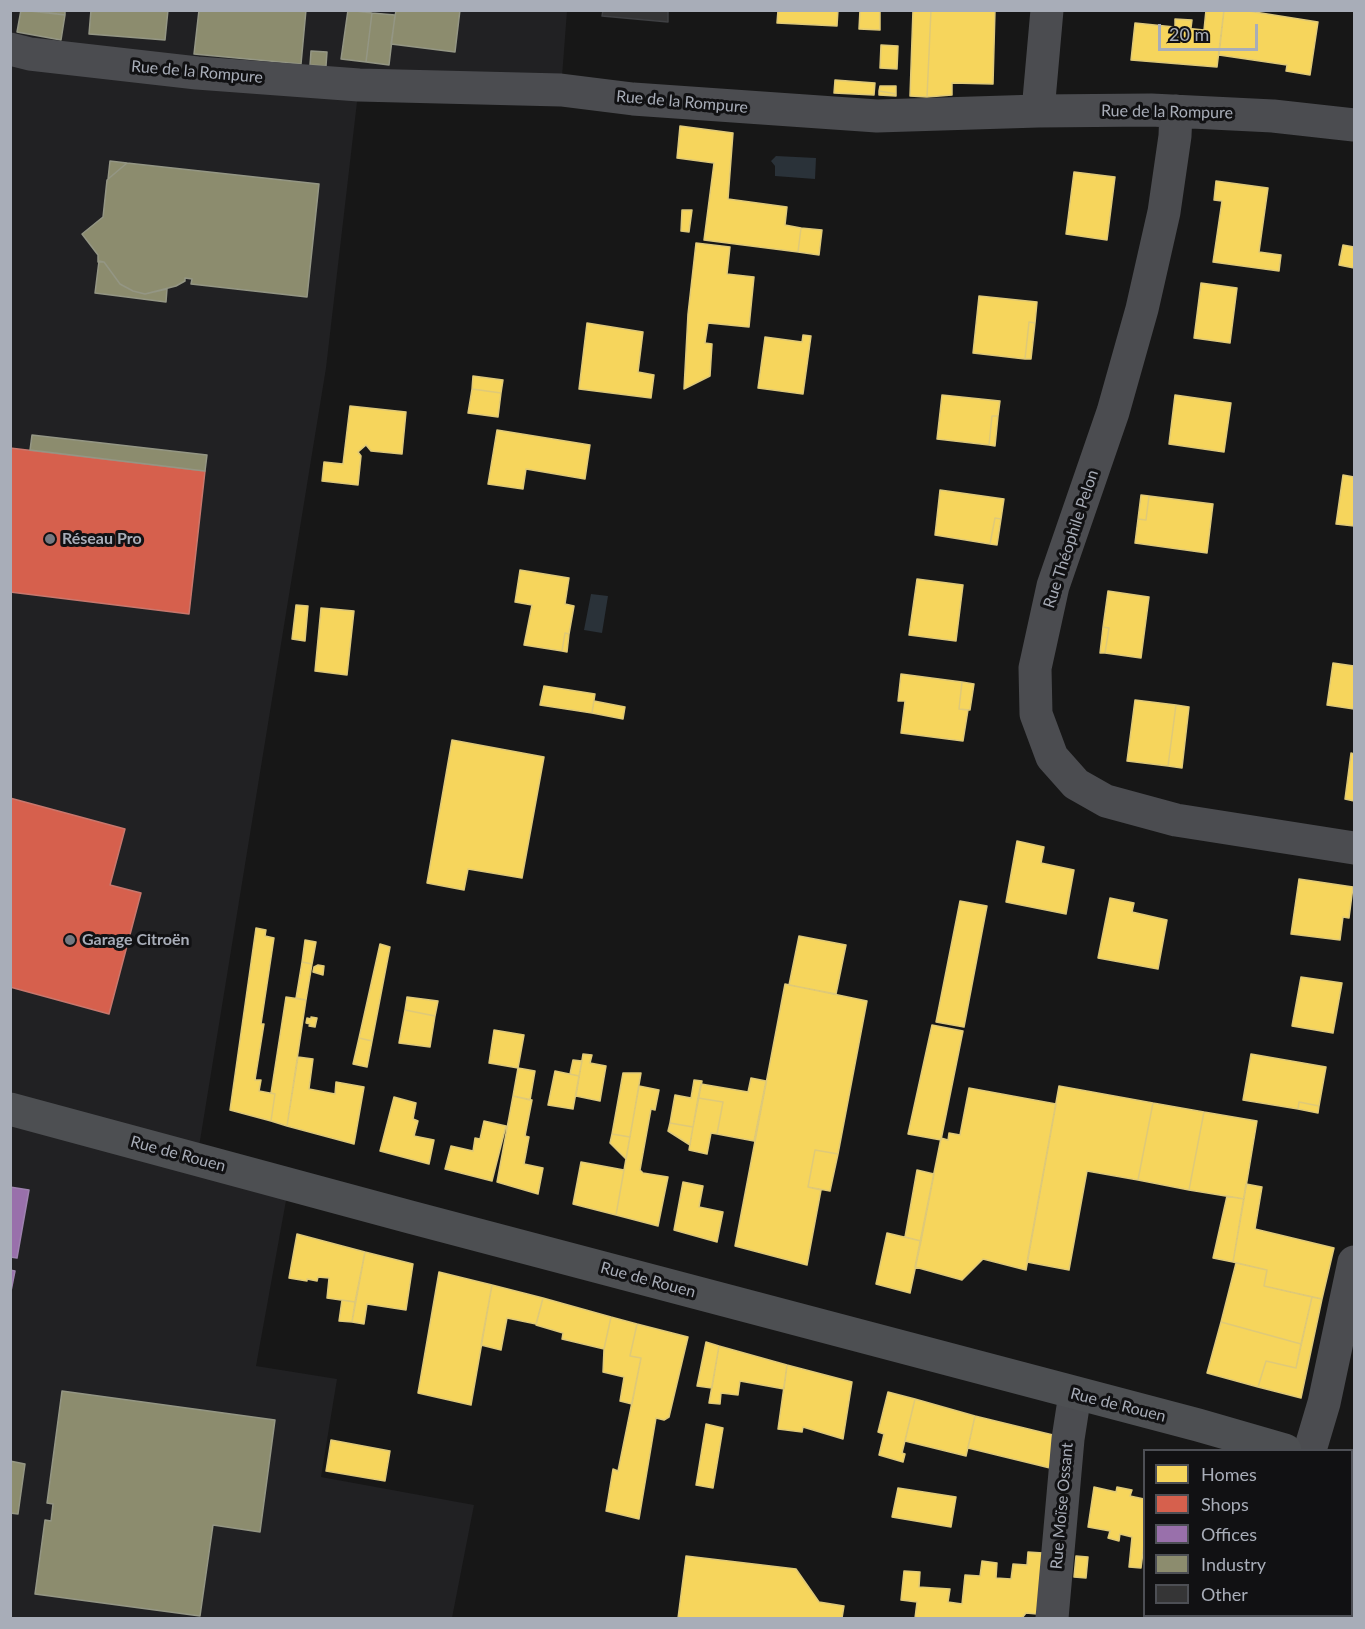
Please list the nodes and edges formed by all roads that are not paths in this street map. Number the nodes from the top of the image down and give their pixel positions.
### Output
1 (1047, 10) edge
2 (10, 49) edge
3 (1038, 111) junction
4 (1176, 111) junction
5 (1354, 126) edge
6 (1354, 848) edge
7 (10, 1109) edge
8 (1354, 1262) edge
9 (1075, 1394) junction
10 (1253, 1446) edge
11 (1277, 1449) edge
12 (1310, 1449) edge
13 (1052, 1618) edge

1 - 3 street
2 - 3 street, Rue de la Rompure
3 - 4 street, Rue de la Rompure
4 - 5 street, Rue de la Rompure
4 - 6 street, Rue Théophile Pelon
7 - 9 main road, Rue de Rouen
8 - 12 street
9 - 10 main road, Rue de Rouen
9 - 13 street, Rue Moïse Ossant
10 - 11 main road, Rue de Rouen

